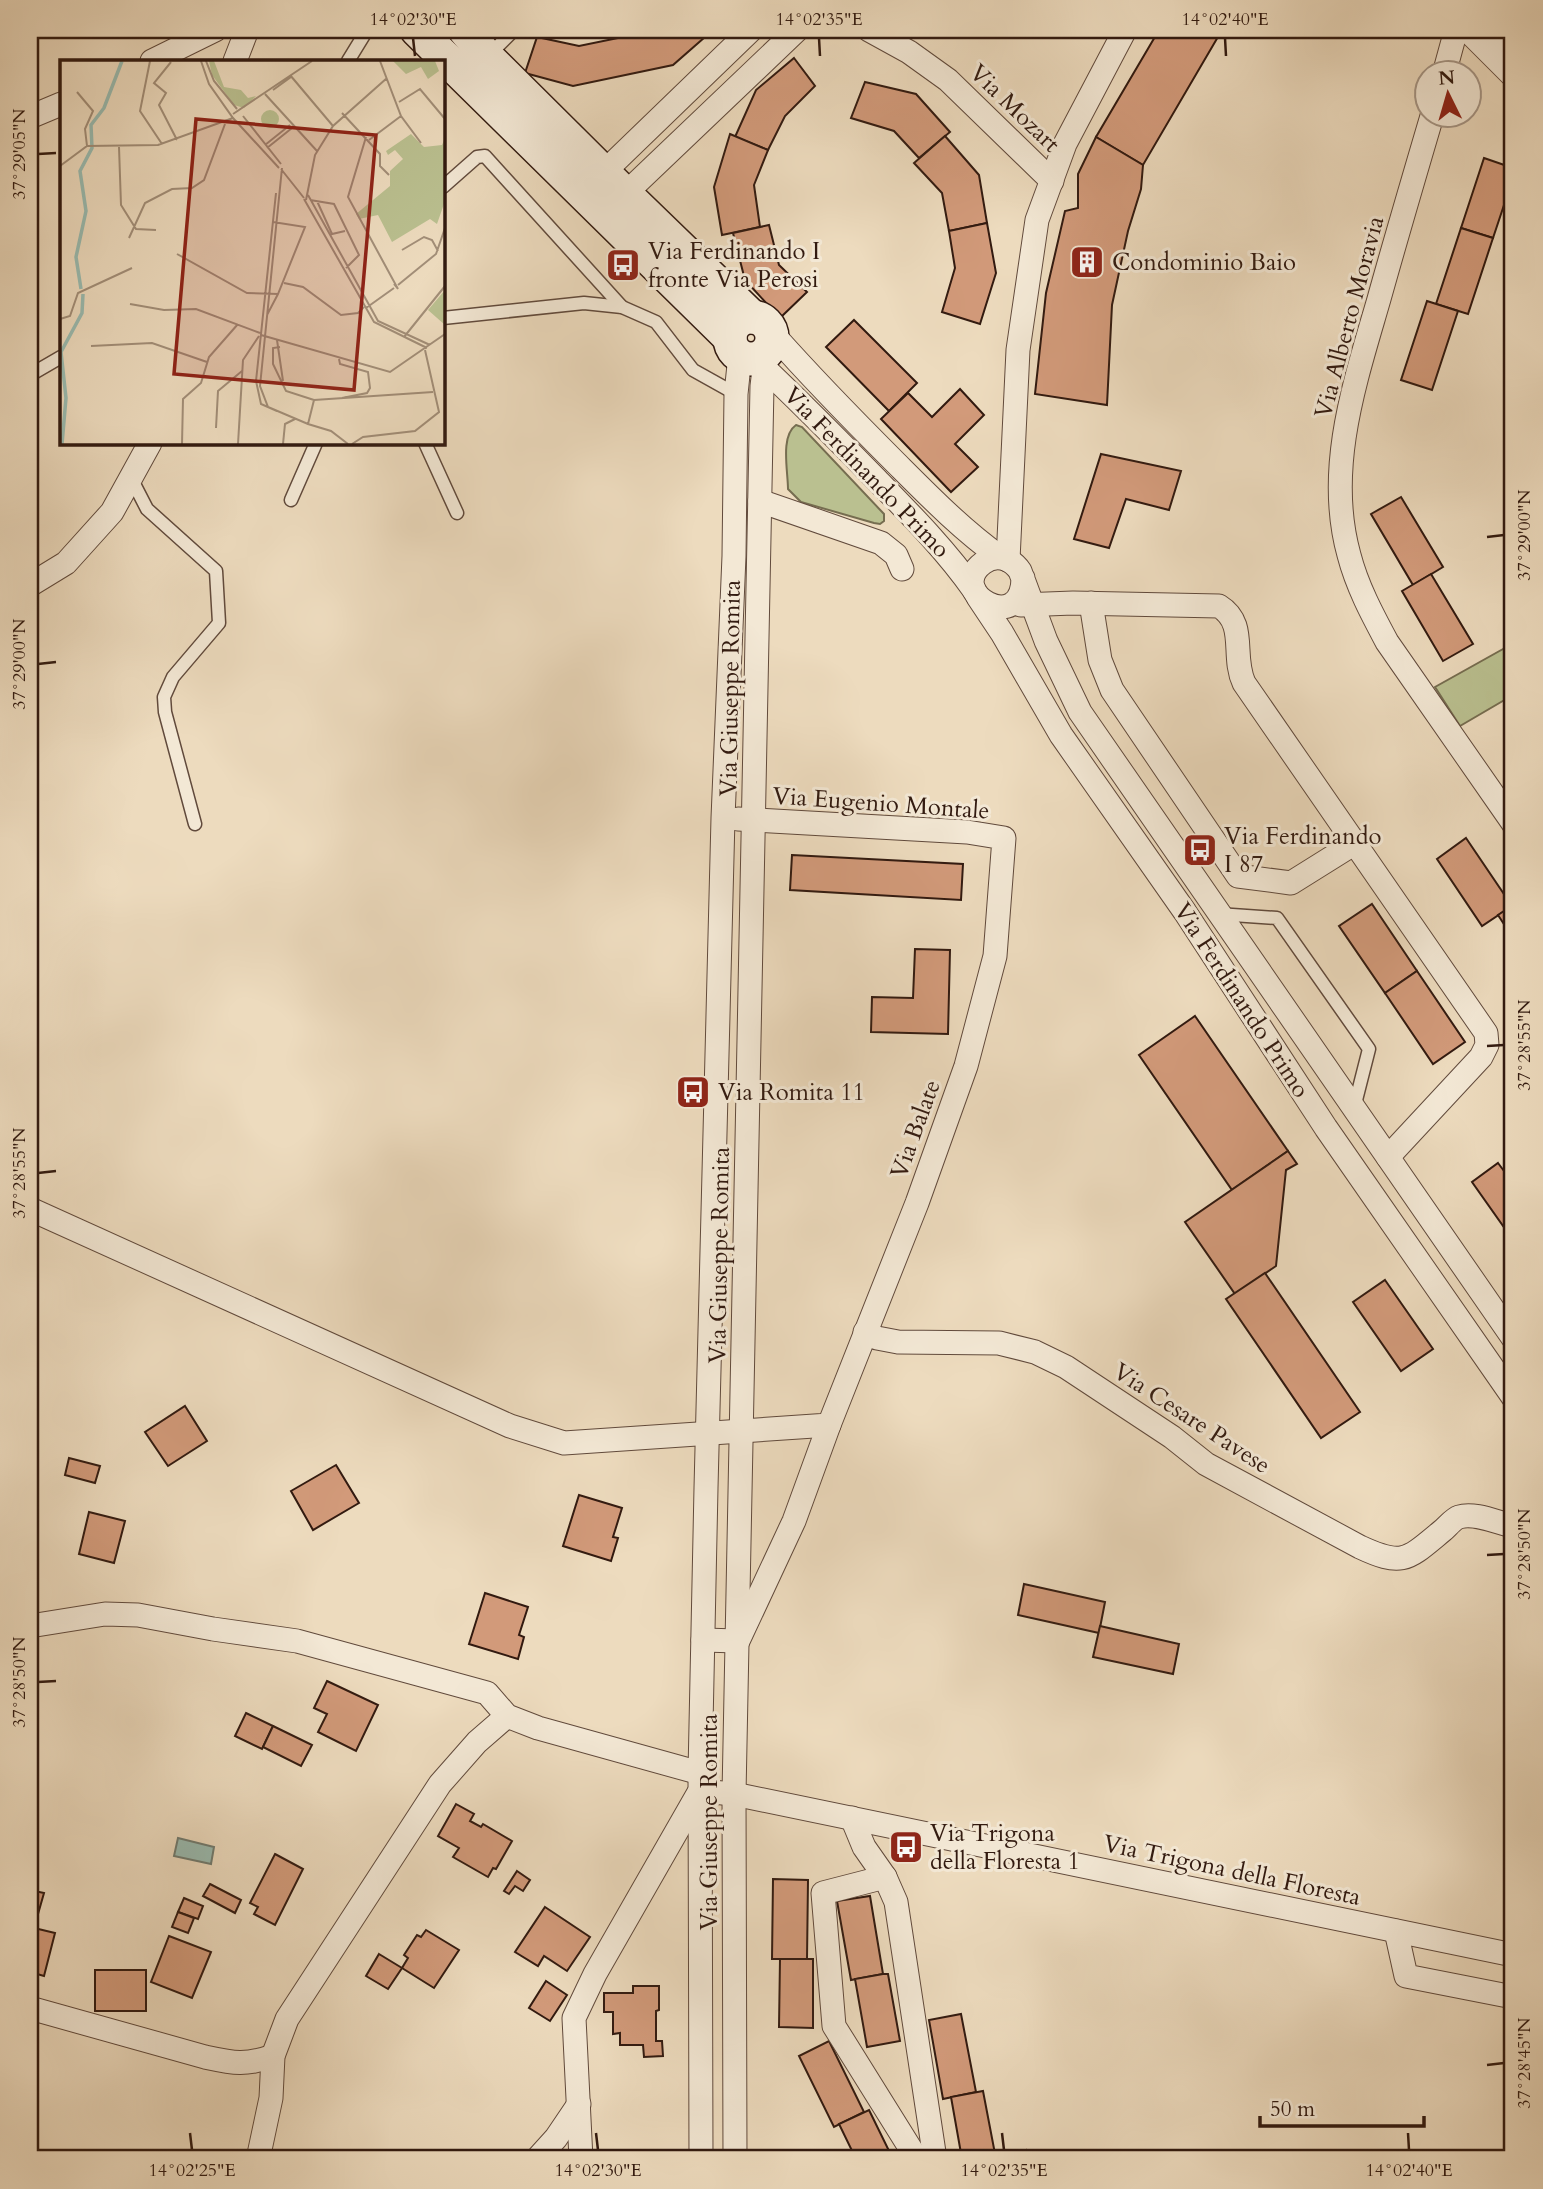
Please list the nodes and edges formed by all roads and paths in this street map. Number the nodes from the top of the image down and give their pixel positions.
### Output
1 (215, 30) edge
2 (247, 30) edge
3 (367, 30) edge
4 (417, 30) edge
5 (465, 30) edge
6 (514, 30) edge
7 (572, 30) edge
8 (607, 30) edge
9 (751, 30) edge
10 (797, 30) edge
11 (869, 30) edge
12 (1125, 30) edge
13 (1456, 30) edge
14 (1467, 30) edge
15 (1510, 30) edge
16 (1487, 49) junction
17 (487, 57) junction
18 (154, 60) edge
19 (235, 60) edge
20 (349, 60) edge
21 (1448, 60) edge
22 (1513, 76) edge
23 (60, 104) edge
24 (30, 117) edge
25 (1428, 130) edge
26 (1052, 181) junction
27 (615, 183) junction
28 (444, 186) edge
29 (622, 307) junction
30 (444, 318) edge
31 (754, 346) junction
32 (60, 358) edge
33 (30, 375) edge
34 (736, 394) junction
35 (806, 408) junction
36 (149, 444) edge
37 (316, 444) edge
38 (425, 444) edge
39 (761, 458) junction
40 (131, 478) junction
41 (291, 500) dead end
42 (760, 500) junction
43 (457, 513) dead end
44 (734, 556) junction
45 (759, 558) junction
46 (1013, 566) junction
47 (902, 569) dead end
48 (30, 585) edge
49 (976, 594) junction
50 (1082, 603) junction
51 (1008, 605) junction
52 (1034, 605) junction
53 (723, 818) junction
54 (754, 821) junction
55 (1513, 823) edge
56 (195, 824) dead end
57 (1004, 838) joint
58 (1355, 843) junction
59 (1183, 862) junction
60 (1161, 878) junction
61 (1212, 905) junction
62 (1185, 912) junction
63 (720, 940) junction
64 (751, 942) junction
65 (1354, 1108) junction
66 (1326, 1128) junction
67 (1388, 1157) junction
68 (1403, 1180) junction
69 (1376, 1199) junction
70 (30, 1209) edge
71 (865, 1332) junction
72 (1513, 1338) edge
73 (1513, 1397) edge
74 (829, 1425) junction
75 (742, 1433) junction
76 (707, 1435) junction
77 (1513, 1526) edge
78 (30, 1626) edge
79 (702, 1640) junction
80 (738, 1641) junction
81 (507, 1716) junction
82 (700, 1782) junction
83 (734, 1794) junction
84 (852, 1818) junction
85 (885, 1877) junction
86 (1396, 1931) junction
87 (1513, 1955) edge
88 (1513, 1997) edge
89 (30, 2008) edge
90 (273, 2056) junction
91 (579, 2104) junction
92 (258, 2159) edge
93 (537, 2159) edge
94 (581, 2159) edge
95 (701, 2159) edge
96 (735, 2159) edge
97 (917, 2159) edge
98 (935, 2159) edge

1 - 18 street
2 - 19 street
3 - 20 lane
4 - 31 street, Via Ferdinando Primo
5 - 17 street, Via Ferdinando Primo
6 - 17 lane
7 - 8 lane
9 - 27 street
10 - 27 street
11 - 26 street, Via Mozart
12 - 26 street
13 - 21 street
14 - 16 street
15 - 16 street
16 - 22 street
17 - 27 street, Via Ferdinando Primo
23 - 24 street
25 - 55 street, Via Alberto Moravia
26 - 46 street
27 - 31 street, Via Ferdinando Primo
28 - 29 lane
29 - 30 lane
29 - 34 lane
31 - 34 street, Via Giuseppe Romita
31 - 35 street, Via Ferdinando Primo
31 - 39 street, Via Giuseppe Romita
31 - 46 street, Via Ferdinando Primo
32 - 33 lane
34 - 44 street, Via Giuseppe Romita
35 - 39 street
35 - 49 street, Via Ferdinando Primo
36 - 40 street
37 - 41 lane
38 - 43 lane
39 - 42 street, Via Giuseppe Romita
40 - 48 street
40 - 56 lane
42 - 45 street, Via Giuseppe Romita
42 - 47 street
44 - 45 street
44 - 53 street, Via Giuseppe Romita
45 - 54 street, Via Giuseppe Romita
46 - 49 street
46 - 50 street
46 - 51 street
46 - 52 street, Via Ferdinando Primo
49 - 51 street
49 - 60 street, Via Ferdinando Primo
50 - 52 street
50 - 58 street
50 - 58 street
51 - 52 street
52 - 59 street, Via Ferdinando Primo
53 - 54 street, Via Eugenio Montale
53 - 63 street, Via Giuseppe Romita
54 - 57 street, Via Eugenio Montale
54 - 64 street, Via Giuseppe Romita
57 - 71 street, Via Balate
58 - 67 street
59 - 60 street
59 - 61 street, Via Ferdinando Primo
60 - 62 street, Via Ferdinando Primo
61 - 62 street
61 - 65 street, Via Ferdinando Primo
61 - 65 lane
62 - 66 street, Via Ferdinando Primo
63 - 64 street
63 - 76 street, Via Giuseppe Romita
64 - 75 street, Via Giuseppe Romita
65 - 66 street
65 - 67 street, Via Ferdinando Primo
66 - 69 street, Via Ferdinando Primo
67 - 68 street, Via Ferdinando Primo
68 - 69 street
68 - 72 street, Via Ferdinando Primo
69 - 73 street, Via Ferdinando Primo
70 - 76 street
71 - 74 street, Via Balate
71 - 77 street, Via Cesare Pavese
74 - 75 street
74 - 80 street, Via Balate
75 - 76 street
75 - 80 street, Via Giuseppe Romita
76 - 79 street, Via Giuseppe Romita
78 - 81 street
79 - 80 street
79 - 82 street, Via Giuseppe Romita
80 - 83 street, Via Giuseppe Romita
81 - 82 street, Via Trigona della Floresta
81 - 90 street
82 - 83 street, Via Trigona della Floresta
82 - 91 street
82 - 95 street, Via Giuseppe Romita
83 - 84 street, Via Trigona della Floresta
83 - 96 street, Via Giuseppe Romita
84 - 85 street
84 - 86 street, Via Trigona della Floresta
85 - 97 street
85 - 98 street
86 - 87 street, Via Trigona della Floresta
86 - 88 street
89 - 90 street
90 - 92 street
91 - 93 street
91 - 94 street

